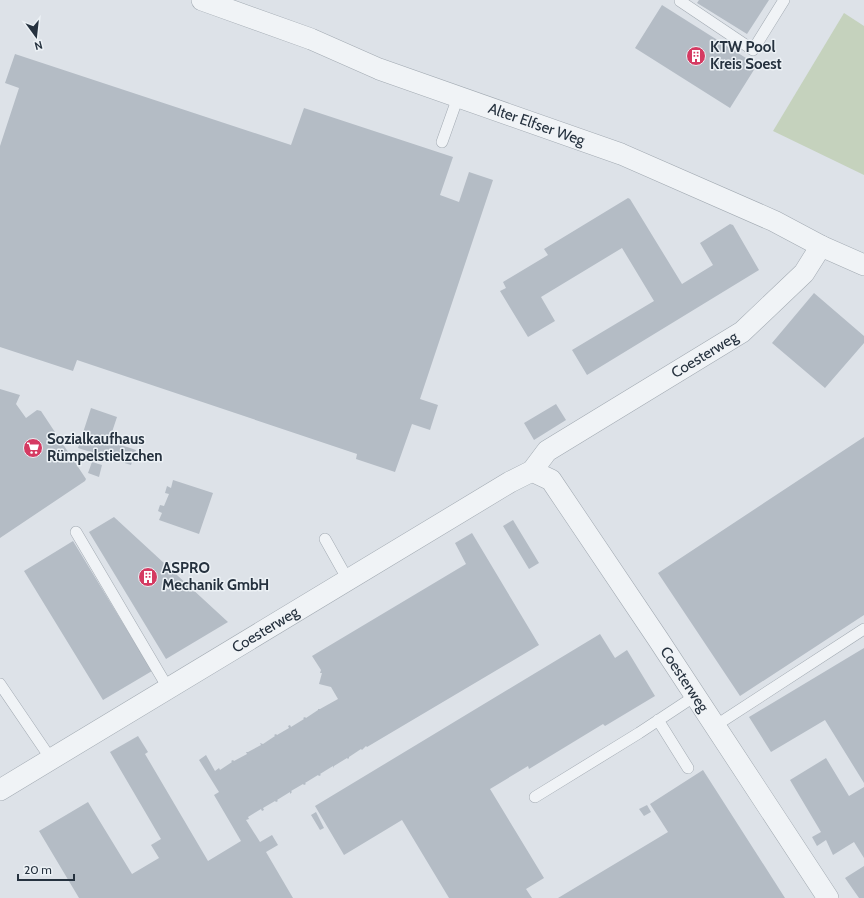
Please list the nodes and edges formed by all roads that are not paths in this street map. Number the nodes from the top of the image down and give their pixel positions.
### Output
1 (202, 0) edge
2 (681, 0) edge
3 (784, 0) edge
4 (458, 97) junction
5 (442, 142) dead end
6 (820, 246) junction
7 (864, 265) edge
8 (532, 471) junction
9 (76, 532) dead end
10 (325, 539) dead end
11 (348, 580) junction
12 (864, 629) edge
13 (0, 684) edge
14 (168, 688) junction
15 (695, 696) junction
16 (658, 720) junction
17 (715, 726) junction
18 (51, 759) junction
19 (688, 768) dead end
20 (0, 790) edge
21 (535, 796) dead end
22 (828, 898) edge

1 - 4 street, Alter Elfser Weg
2 - 3 lane
4 - 5 lane
4 - 6 street, Alter Elfser Weg
6 - 7 street, Alter Elfser Weg
6 - 8 street, Coesterweg
8 - 11 street, Coesterweg
8 - 15 street, Coesterweg
9 - 14 lane
10 - 11 lane
11 - 14 street, Coesterweg
12 - 17 lane
13 - 18 lane
14 - 18 street, Coesterweg
15 - 16 lane
15 - 17 street, Coesterweg
16 - 19 lane
16 - 21 lane
17 - 22 street, Coesterweg
18 - 20 street, Coesterweg

